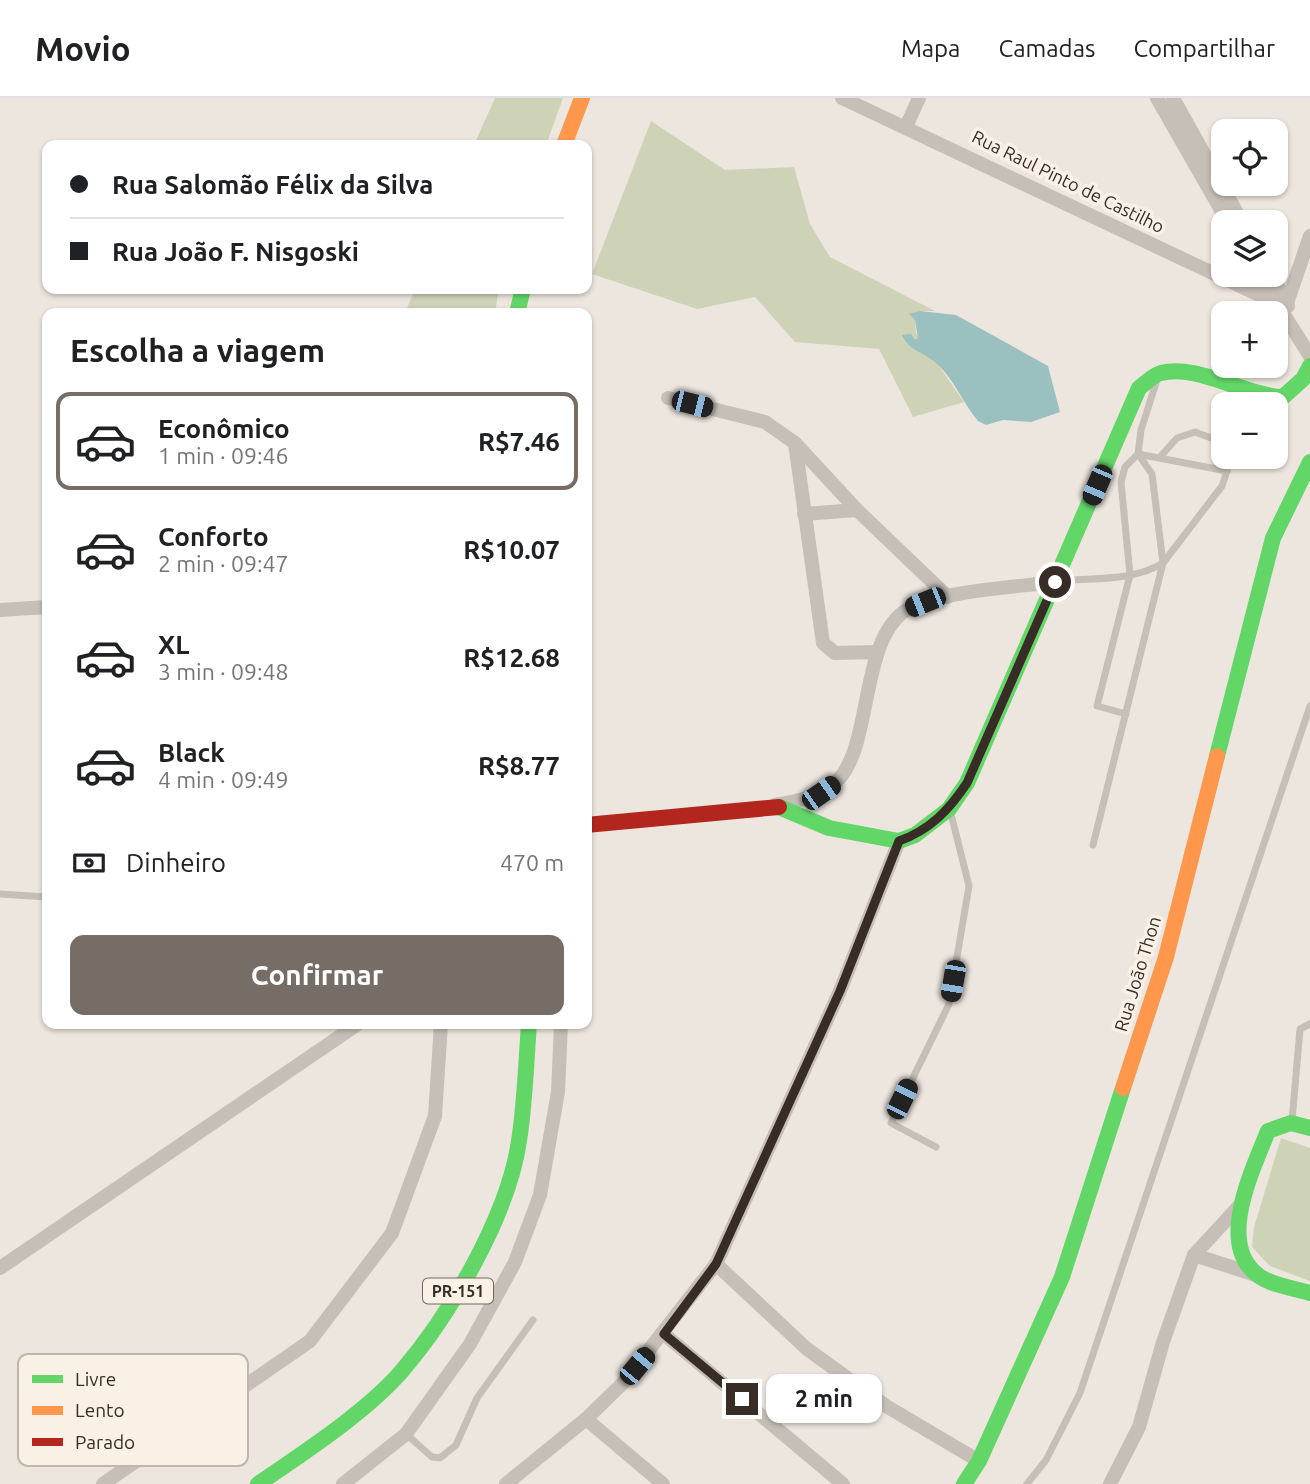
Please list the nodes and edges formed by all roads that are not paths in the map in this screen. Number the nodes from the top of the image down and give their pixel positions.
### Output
1 (582, 98) edge
2 (842, 98) edge
3 (919, 98) edge
4 (1164, 99) edge
5 (906, 127) junction
6 (567, 140) edge
7 (1222, 210) edge
8 (1234, 210) edge
9 (1310, 236) edge
10 (1268, 287) edge
11 (1277, 301) edge
12 (1279, 301) edge
13 (1282, 301) edge
14 (1288, 319) edge
15 (1310, 356) edge
16 (1310, 366) edge
17 (1159, 373) junction
18 (668, 398) dead end
19 (1211, 438) edge
20 (795, 443) junction
21 (1138, 454) junction
22 (1160, 457) junction
23 (1310, 462) edge
24 (1227, 471) joint
25 (857, 510) junction
26 (804, 514) junction
27 (1163, 563) junction
28 (1130, 575) junction
29 (1062, 581) junction
30 (948, 597) junction
31 (42, 607) edge
32 (0, 610) edge
33 (878, 652) junction
34 (1310, 706) edge
35 (1126, 714) junction
36 (775, 805) junction
37 (949, 809) junction
38 (592, 824) edge
39 (899, 841) junction
40 (1093, 845) dead end
41 (0, 894) edge
42 (42, 897) edge
43 (1310, 1024) edge
44 (351, 1029) edge
45 (441, 1029) edge
46 (529, 1029) edge
47 (561, 1029) edge
48 (1291, 1123) junction
49 (1310, 1128) edge
50 (936, 1147) dead end
51 (1241, 1204) junction
52 (1194, 1255) junction
53 (716, 1264) junction
54 (0, 1268) edge
55 (1258, 1275) junction
56 (1310, 1293) edge
57 (533, 1320) dead end
58 (664, 1334) junction
59 (248, 1384) edge
60 (586, 1419) junction
61 (406, 1434) junction
62 (979, 1461) junction
63 (129, 1466) edge
64 (839, 1483) edge
65 (103, 1484) edge
66 (258, 1484) edge
67 (343, 1484) edge
68 (506, 1484) edge
69 (663, 1484) edge
70 (964, 1484) edge
71 (1027, 1484) edge
72 (1110, 1484) edge

1 - 6 main road
2 - 5 street, Rua Raul Pinto de Castilho
3 - 5 street
4 - 7 street
4 - 8 street
5 - 11 street, Rua Raul Pinto de Castilho
9 - 13 street
10 - 12 street
14 - 15 street
16 - 17 main road
17 - 21 lane
17 - 29 main road
18 - 20 street
19 - 22 lane
20 - 25 street
20 - 26 street
21 - 22 lane
21 - 27 lane
21 - 28 lane
22 - 24 lane
23 - 62 main road, Rua João Thon
24 - 27 lane
25 - 26 street
25 - 30 street
26 - 33 street
27 - 28 lane
27 - 35 lane
28 - 29 lane
28 - 35 lane
29 - 30 street
29 - 37 main road
30 - 33 street
31 - 32 street
33 - 36 street
34 - 71 lane
35 - 40 lane
36 - 38 main road
36 - 39 main road
37 - 39 main road
37 - 50 lane
39 - 53 street
41 - 42 lane
43 - 48 lane
44 - 54 street
45 - 59 street
46 - 66 main road, PR-151
47 - 61 street
48 - 49 main road
48 - 51 main road
51 - 52 street
51 - 55 main road
52 - 55 street
52 - 72 street
53 - 58 street
53 - 62 street
55 - 56 main road
57 - 61 lane
58 - 60 street
58 - 64 street
60 - 68 street
60 - 69 street
61 - 67 street
62 - 70 main road, Rua João Thon
63 - 65 street

